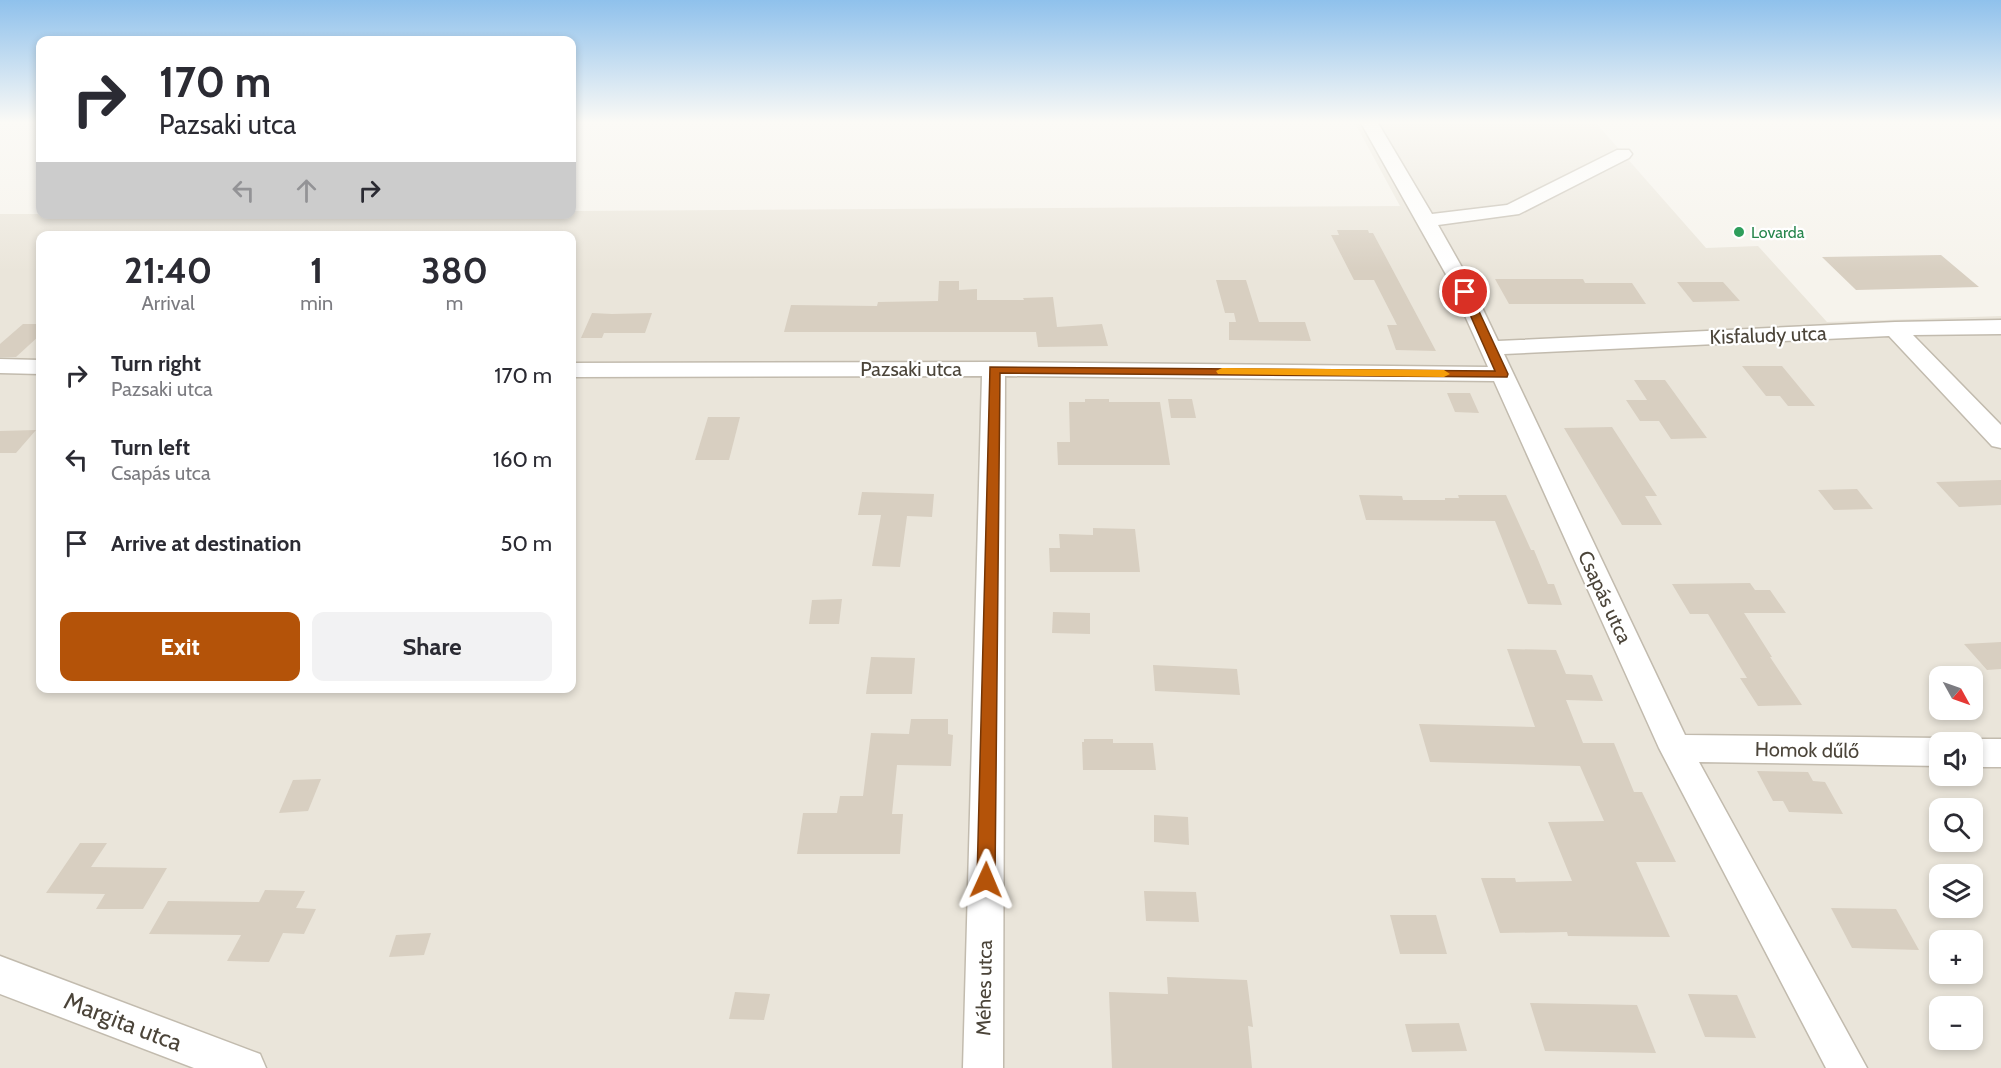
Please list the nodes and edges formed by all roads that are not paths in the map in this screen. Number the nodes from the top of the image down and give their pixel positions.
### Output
1 (1398, 173) edge
2 (1586, 173) edge
3 (1426, 221) junction
4 (1479, 321) junction
5 (2001, 327) edge
6 (1896, 329) junction
7 (1534, 345) junction
8 (1497, 361) junction
9 (0, 366) edge
10 (36, 367) edge
11 (994, 369) junction
12 (576, 370) edge
13 (2001, 440) edge
14 (1675, 748) junction
15 (1929, 752) edge
16 (1983, 753) edge
17 (2001, 753) edge
18 (0, 975) edge
19 (246, 1068) edge
20 (983, 1068) edge
21 (1847, 1068) edge

1 - 3 street, Csapás utca
2 - 3 street
3 - 4 street, Csapás utca
4 - 7 street, Kisfaludy utca
4 - 8 street, Csapás utca
5 - 6 street, Kisfaludy utca
6 - 7 street, Kisfaludy utca
6 - 13 street
7 - 8 street, Kisfaludy utca
8 - 11 street, Pazsaki utca
8 - 14 street, Csapás utca
9 - 10 street
11 - 12 street, Pazsaki utca
11 - 20 street, Méhes utca
14 - 15 street, Homok dűlő
14 - 21 street, Csapás utca
16 - 17 street
18 - 19 street, Margita utca

